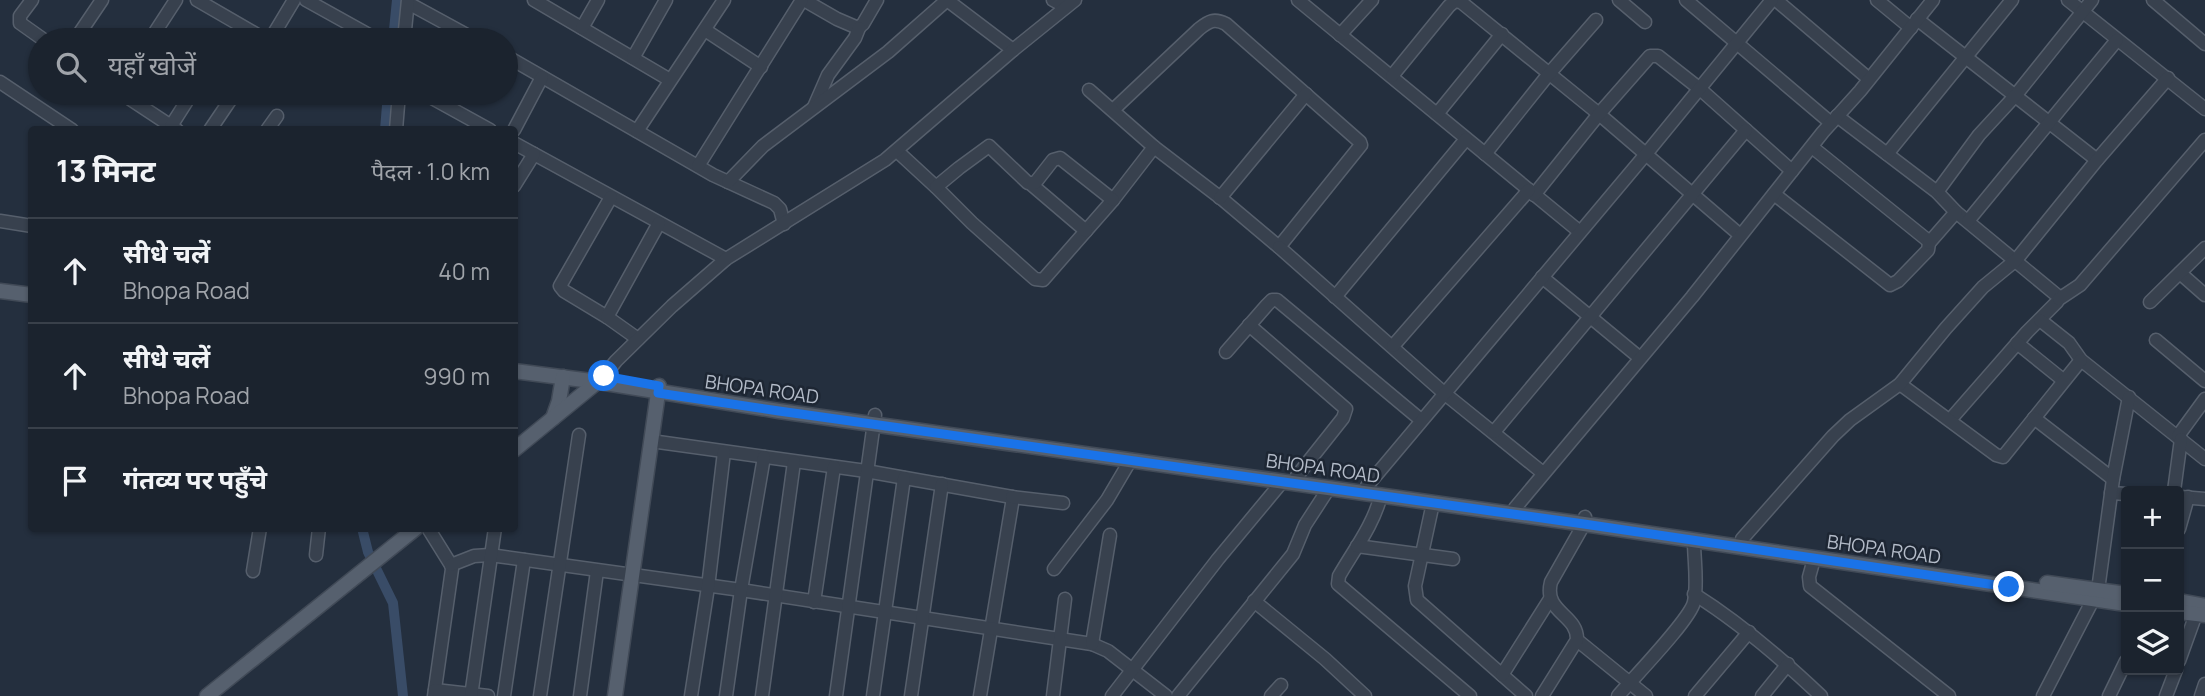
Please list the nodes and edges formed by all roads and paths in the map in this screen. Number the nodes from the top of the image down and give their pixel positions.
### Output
1 (32, 0) edge
2 (102, 0) edge
3 (176, 0) edge
4 (197, 0) edge
5 (294, 0) edge
6 (306, 0) edge
7 (534, 0) edge
8 (598, 0) edge
9 (666, 0) edge
10 (724, 0) edge
11 (803, 0) edge
12 (877, 0) edge
13 (947, 0) edge
14 (1053, 0) edge
15 (1298, 0) edge
16 (1372, 0) edge
17 (1619, 0) edge
18 (1686, 0) edge
19 (1774, 0) edge
20 (1877, 0) edge
21 (1933, 0) edge
22 (2012, 0) edge
23 (2068, 0) edge
24 (2092, 0) edge
25 (2153, 0) edge
26 (1455, 1) edge
27 (408, 2) edge
28 (550, 4) edge
29 (1071, 4) edge
30 (332, 6) edge
31 (2082, 11) junction
32 (1596, 20) dead end
33 (1645, 22) dead end
34 (1914, 24) junction
35 (83, 28) edge
36 (158, 28) edge
37 (247, 28) edge
38 (276, 28) edge
39 (362, 28) edge
40 (405, 28) edge
41 (455, 28) edge
42 (582, 28) junction
43 (859, 28) junction
44 (28, 29) edge
45 (705, 30) junction
46 (1502, 34) junction
47 (1340, 35) junction
48 (2118, 40) junction
49 (2205, 44) edge
50 (1737, 45) junction
51 (1013, 50) junction
52 (633, 58) junction
53 (1966, 58) junction
54 (518, 64) edge
55 (761, 67) junction
56 (1548, 75) junction
57 (1392, 76) junction
58 (542, 77) junction
59 (2168, 78) junction
60 (1869, 79) junction
61 (670, 80) junction
62 (0, 82) edge
63 (1700, 89) junction
64 (1089, 90) dead end
65 (28, 94) edge
66 (1306, 94) junction
67 (2015, 96) junction
68 (41, 105) edge
69 (139, 105) edge
70 (186, 105) edge
71 (226, 105) edge
72 (398, 105) edge
73 (444, 105) edge
74 (814, 108) junction
75 (2205, 109) edge
76 (1113, 110) junction
77 (1437, 114) junction
78 (1599, 114) junction
79 (277, 116) dead end
80 (1834, 119) junction
81 (2049, 121) junction
82 (53, 124) edge
83 (171, 126) edge
84 (175, 126) edge
85 (213, 126) edge
86 (270, 126) edge
87 (396, 126) edge
88 (482, 126) edge
89 (516, 126) edge
90 (1746, 130) junction
91 (637, 131) junction
92 (1466, 139) junction
93 (2205, 140) edge
94 (518, 145) edge
95 (1154, 147) junction
96 (1812, 147) junction
97 (897, 151) junction
98 (534, 154) junction
99 (1485, 154) junction
100 (1646, 154) junction
101 (1887, 154) junction
102 (2097, 160) junction
103 (698, 166) junction
104 (1792, 171) junction
105 (518, 180) edge
106 (728, 182) junction
107 (1032, 185) junction
108 (936, 187) junction
109 (1532, 192) junction
110 (1937, 192) junction
111 (1692, 193) junction
112 (1774, 194) junction
113 (611, 197) junction
114 (1220, 198) junction
115 (1113, 200) junction
116 (1956, 212) junction
117 (0, 221) edge
118 (1968, 221) junction
119 (659, 223) junction
120 (784, 224) junction
121 (28, 225) edge
122 (1086, 231) junction
123 (1580, 232) junction
124 (1740, 235) junction
125 (1929, 243) junction
126 (1279, 247) junction
127 (2205, 248) edge
128 (726, 260) junction
129 (2016, 260) junction
130 (2180, 272) junction
131 (1542, 277) junction
132 (0, 290) edge
133 (28, 294) edge
134 (2205, 295) edge
135 (1335, 297) junction
136 (0, 299) edge
137 (2059, 299) junction
138 (28, 302) edge
139 (2150, 302) dead end
140 (607, 317) junction
141 (1590, 318) junction
142 (2040, 320) junction
143 (1249, 326) junction
144 (638, 339) junction
145 (2156, 340) dead end
146 (2017, 343) junction
147 (1393, 346) junction
148 (1226, 352) dead end
149 (1640, 358) junction
150 (2081, 360) junction
151 (518, 364) edge
152 (518, 371) edge
153 (563, 377) junction
154 (602, 379) junction
155 (2063, 380) junction
156 (2205, 381) edge
157 (1900, 384) junction
158 (659, 389) junction
159 (1444, 393) junction
160 (2129, 397) junction
161 (2205, 399) edge
162 (2034, 418) junction
163 (553, 419) junction
164 (874, 420) junction
165 (1421, 420) junction
166 (1950, 420) junction
167 (1494, 432) junction
168 (579, 435) dead end
169 (2180, 438) junction
170 (651, 441) junction
171 (518, 447) edge
172 (724, 452) junction
173 (764, 457) junction
174 (2205, 459) edge
175 (1130, 461) junction
176 (794, 462) junction
177 (834, 467) junction
178 (866, 471) junction
179 (1543, 473) junction
180 (1297, 476) junction
181 (904, 478) junction
182 (2113, 479) junction
183 (1282, 482) junction
184 (942, 484) junction
185 (1367, 485) junction
186 (2175, 486) edge
187 (1329, 488) junction
188 (2111, 493) junction
189 (2121, 494) edge
190 (1381, 495) junction
191 (1012, 497) junction
192 (2184, 497) edge
193 (2205, 499) edge
194 (1063, 503) dead end
195 (1433, 503) junction
196 (1515, 508) junction
197 (1584, 520) junction
198 (259, 532) edge
199 (319, 532) edge
200 (411, 532) edge
201 (430, 532) edge
202 (494, 532) edge
203 (1110, 535) dead end
204 (1742, 539) junction
205 (1694, 541) junction
206 (1357, 546) junction
207 (1422, 554) junction
208 (316, 555) dead end
209 (490, 555) junction
210 (1453, 559) dead end
211 (1814, 559) junction
212 (524, 560) junction
213 (451, 565) junction
214 (560, 565) junction
215 (1054, 569) dead end
216 (597, 570) junction
217 (253, 571) dead end
218 (632, 576) junction
219 (708, 587) junction
220 (741, 590) junction
221 (1694, 594) junction
222 (2096, 594) junction
223 (2121, 594) edge
224 (777, 596) junction
225 (1065, 599) dead end
226 (1550, 599) junction
227 (1254, 601) junction
228 (814, 602) junction
229 (2121, 602) edge
230 (2184, 603) edge
231 (849, 607) junction
232 (886, 612) junction
233 (2184, 612) edge
234 (2202, 612) edge
235 (924, 618) junction
236 (991, 629) junction
237 (1749, 632) junction
238 (1060, 639) junction
239 (1577, 640) junction
240 (1092, 644) junction
241 (2184, 651) edge
242 (1788, 664) junction
243 (1132, 669) junction
244 (2121, 672) edge
245 (1502, 674) junction
246 (2174, 675) edge
247 (1630, 682) junction
248 (2205, 684) edge
249 (1281, 685) dead end
250 (434, 693) edge
251 (1360, 694) edge
252 (471, 695) edge
253 (207, 696) edge
254 (488, 696) edge
255 (504, 696) edge
256 (540, 696) edge
257 (580, 696) edge
258 (615, 696) edge
259 (691, 696) edge
260 (726, 696) edge
261 (762, 696) edge
262 (836, 696) edge
263 (873, 696) edge
264 (911, 696) edge
265 (980, 696) edge
266 (1053, 696) edge
267 (1112, 696) edge
268 (1166, 696) edge
269 (1178, 696) edge
270 (1271, 696) edge
271 (1470, 696) edge
272 (1526, 696) edge
273 (1542, 696) edge
274 (1618, 696) edge
275 (1646, 696) edge
276 (1695, 696) edge
277 (1762, 696) edge
278 (1821, 696) edge
279 (1949, 696) edge
280 (2043, 696) edge
281 (2109, 696) edge
282 (2166, 696) edge
283 (2201, 696) edge

1 - 44 street
2 - 35 street
3 - 36 street
4 - 37 street
5 - 38 street
6 - 30 street
7 - 28 street
8 - 42 street
9 - 52 street
10 - 45 street
11 - 43 street
11 - 55 street
12 - 43 street
13 - 51 street
13 - 74 street
14 - 29 street
15 - 47 street
16 - 47 street
17 - 33 street
18 - 50 street
19 - 50 street
19 - 60 street
20 - 34 street
21 - 34 street
22 - 53 street
23 - 31 street
24 - 31 street
25 - 49 street
26 - 46 street
26 - 57 street
27 - 40 street
27 - 41 street
28 - 42 street
29 - 51 street
30 - 39 street
31 - 48 street
31 - 67 street
32 - 56 street
34 - 53 street
34 - 60 street
42 - 52 street
43 - 74 street
45 - 55 street
45 - 61 street
46 - 56 street
46 - 77 street
47 - 57 street
48 - 59 street
48 - 81 street
50 - 63 street
50 - 80 street
51 - 97 street
52 - 61 street
53 - 67 street
53 - 101 street
54 - 58 street
55 - 103 street
56 - 78 street
56 - 99 street
57 - 77 street
58 - 89 street
58 - 91 street
59 - 75 street
59 - 102 street
60 - 80 street
61 - 91 street
62 - 65 street
63 - 78 street
63 - 90 street
63 - 100 street
64 - 76 street
66 - 76 street
66 - 114 street
66 - 126 street
67 - 81 street
67 - 110 street
68 - 82 street
69 - 83 street
70 - 84 street
71 - 85 street
72 - 87 street
73 - 88 street
74 - 106 street
76 - 95 street
77 - 92 street
78 - 100 street
78 - 109 street
79 - 86 street
80 - 96 street
80 - 101 street
81 - 102 street
81 - 118 street
90 - 104 street
90 - 111 street
91 - 103 street
92 - 99 street
92 - 135 street
93 - 137 street
94 - 98 street
95 - 114 street
95 - 115 street
96 - 104 street
96 - 125 street
97 - 108 street
97 - 120 street
98 - 105 street
98 - 113 street
99 - 109 street
100 - 111 street
100 - 123 street
101 - 110 street
102 - 129 street
103 - 106 street
104 - 112 street
106 - 120 street
107 - 108 street
107 - 115 street
107 - 122 street
108 - 122 street
109 - 123 street
109 - 147 street
110 - 116 street
111 - 124 street
111 - 141 street
112 - 124 street
112 - 125 street
113 - 119 street
113 - 140 street
114 - 126 street
115 - 122 street
116 - 118 street
116 - 125 street
117 - 121 street
118 - 129 street
119 - 128 street
119 - 140 street
120 - 128 street
123 - 131 street
124 - 149 street
126 - 135 street
127 - 130 street
128 - 144 street
129 - 137 street
129 - 157 street
130 - 134 street
130 - 139 street
131 - 141 street
131 - 159 street
132 - 133 main road
135 - 147 street
136 - 138 main road
137 - 142 street
140 - 144 street
141 - 149 street
141 - 167 street
142 - 146 street
142 - 150 street
143 - 148 street
143 - 165 street
143 - 180 street
144 - 154 street
145 - 156 street
146 - 155 street
146 - 166 street
147 - 159 street
149 - 179 street
150 - 155 street
150 - 160 street
151 - 154 main road, BHOPA ROAD
152 - 153 main road, BHOPA ROAD
153 - 154 main road, BHOPA ROAD
153 - 163 main road
154 - 158 main road, BHOPA ROAD
154 - 163 main road
155 - 162 street
157 - 166 street
157 - 204 street
158 - 164 main road, BHOPA ROAD
158 - 170 main road
159 - 165 street
159 - 167 street
160 - 169 street
160 - 182 street
161 - 169 street
162 - 166 street
162 - 182 street
163 - 171 main road
164 - 175 main road, BHOPA ROAD
164 - 178 street
164 - 180 main road, BHOPA ROAD
165 - 185 street
167 - 179 street
168 - 214 street
169 - 174 street
169 - 186 street
170 - 172 street
170 - 218 main road
172 - 173 street
172 - 219 street
173 - 176 street
173 - 220 street
175 - 183 main road, BHOPA ROAD
175 - 215 street
176 - 177 street
176 - 224 street
177 - 178 street
177 - 228 street
178 - 181 street
178 - 231 street
179 - 196 street
180 - 185 main road, BHOPA ROAD
181 - 184 street
181 - 232 street
182 - 188 street
183 - 187 main road, BHOPA ROAD
183 - 243 street
184 - 191 street
184 - 235 street
185 - 196 main road, BHOPA ROAD
187 - 190 main road, BHOPA ROAD
187 - 227 street
188 - 189 street
188 - 222 street
190 - 195 main road, BHOPA ROAD
190 - 206 street
191 - 194 street
191 - 236 street
192 - 193 street
195 - 197 main road, BHOPA ROAD
195 - 207 street
196 - 197 main road, BHOPA ROAD
197 - 204 main road, BHOPA ROAD
197 - 205 main road, BHOPA ROAD
197 - 226 street
198 - 217 street
199 - 208 street
200 - 253 main road
201 - 213 street
202 - 209 street
203 - 240 street
204 - 222 main road, BHOPA ROAD
205 - 211 main road, BHOPA ROAD
205 - 221 street
206 - 207 street
206 - 271 street
207 - 210 street
207 - 245 street
209 - 212 street
209 - 213 street
209 - 252 street
211 - 222 main road, BHOPA ROAD
211 - 279 street
212 - 214 street
212 - 255 street
213 - 250 street
214 - 216 street
214 - 256 street
216 - 218 street
216 - 257 street
218 - 219 street
218 - 258 main road
219 - 220 street
219 - 259 street
220 - 224 street
220 - 260 street
221 - 237 street
221 - 247 street
222 - 223 main road, BHOPA ROAD
222 - 229 main road, BHOPA ROAD
222 - 280 street
224 - 228 street
224 - 261 street
225 - 238 street
226 - 239 street
226 - 245 street
227 - 251 street
227 - 269 street
228 - 231 street
230 - 234 main road
231 - 232 street
231 - 262 street
232 - 235 street
232 - 263 street
233 - 234 main road
234 - 241 street
235 - 236 street
235 - 264 street
236 - 238 street
236 - 265 street
237 - 242 street
237 - 276 street
238 - 240 street
238 - 266 street
239 - 247 street
239 - 273 street
240 - 243 street
242 - 277 street
242 - 278 street
243 - 267 street
243 - 268 street
244 - 281 street
245 - 272 street
246 - 282 street
247 - 274 street
247 - 275 street
248 - 283 street
249 - 270 street
250 - 252 street
252 - 254 street

